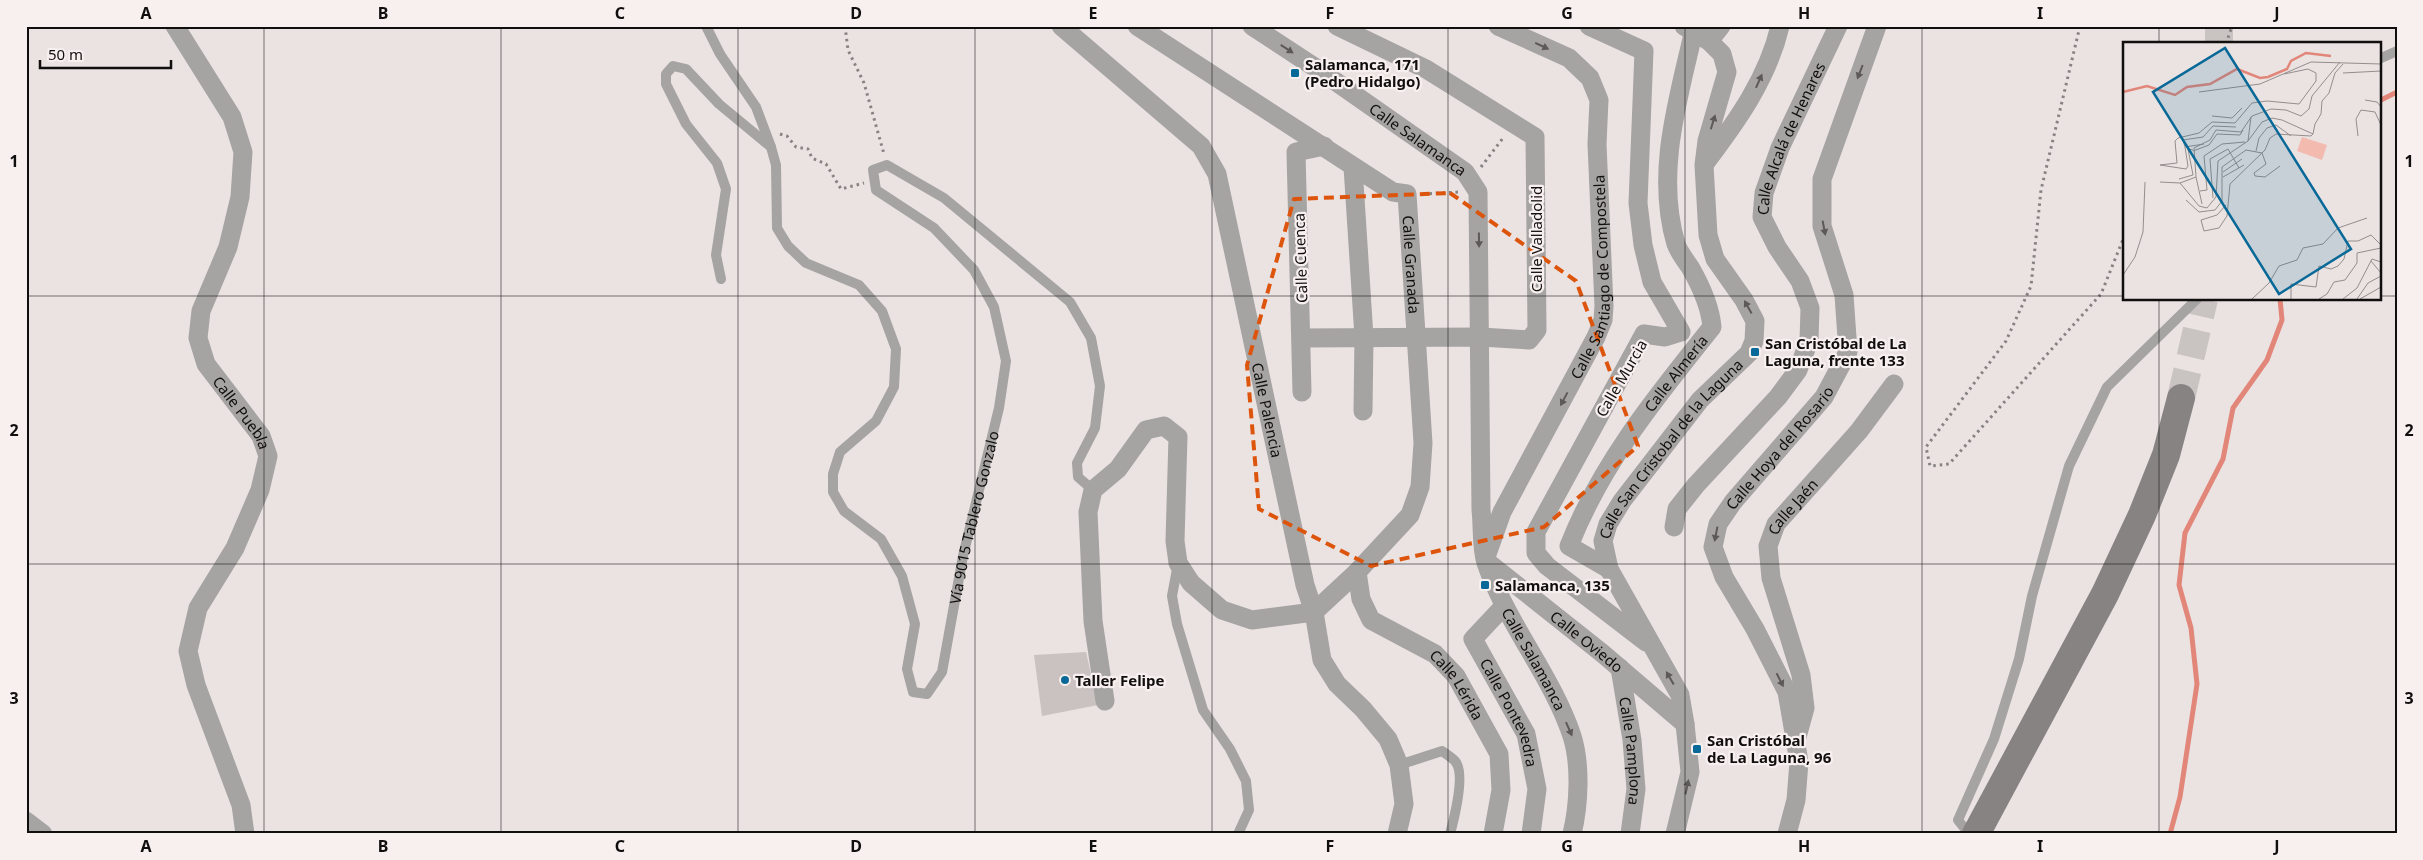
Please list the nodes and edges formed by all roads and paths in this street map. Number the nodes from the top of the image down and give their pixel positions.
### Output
1 (175, 26) edge
2 (706, 26) edge
3 (845, 26) edge
4 (1062, 26) edge
5 (1138, 26) edge
6 (1252, 26) edge
7 (1337, 26) edge
8 (1498, 26) edge
9 (1590, 26) edge
10 (1721, 26) edge
11 (1780, 26) edge
12 (1838, 26) edge
13 (1877, 26) edge
14 (2080, 26) edge
15 (2232, 26) edge
16 (1696, 32) edge
17 (2227, 42) edge
18 (2397, 51) edge
19 (2380, 59) edge
20 (1514, 123) junction
21 (765, 131) junction
22 (1324, 146) junction
23 (772, 147) junction
24 (886, 165) junction
25 (1704, 165) junction
26 (1354, 167) junction
27 (875, 181) junction
28 (1474, 186) junction
29 (1407, 194) junction
30 (2123, 240) edge
31 (721, 279) dead end
32 (2196, 300) edge
33 (1364, 337) junction
34 (1418, 337) junction
35 (1480, 337) junction
36 (1303, 338) junction
37 (1894, 384) dead end
38 (1302, 392) dead end
39 (2181, 398) tunnel mouth
40 (1363, 411) dead end
41 (1093, 490) junction
42 (1674, 527) dead end
43 (1485, 560) junction
44 (1178, 563) junction
45 (1609, 569) junction
46 (1357, 572) junction
47 (1504, 606) junction
48 (1314, 612) junction
49 (1652, 646) junction
50 (1620, 668) junction
51 (1105, 701) dead end
52 (1685, 724) junction
53 (1796, 743) junction
54 (1399, 765) junction
55 (26, 821) edge
56 (43, 834) edge
57 (245, 834) edge
58 (1238, 834) edge
59 (1397, 834) edge
60 (1450, 834) edge
61 (1493, 834) edge
62 (1531, 834) edge
63 (1572, 834) edge
64 (1630, 834) edge
65 (1675, 834) edge
66 (1787, 834) edge
67 (1969, 834) edge
68 (1976, 834) edge

1 - 57 street, Calle Puebla
2 - 21 lane, Vía 9015 Tablero Gonzalo
3 - 24 path
4 - 48 street, Calle Palencia
5 - 22 street, Calle Granada
6 -> 28 street, Calle Salamanca
7 - 20 street, Calle Valladolid
8 -> 43 street, Calle Santiago de Compostela
9 - 49 street, Calle Murcia
10 - 16 street
25 -> 11 street
12 - 42 street, Calle Alcalá de Henares
13 -> 53 street, Calle Hoya del Rosario
14 - 30 path
15 - 17 path
25 -> 16 street, Calle San Cristobal de la Laguna
16 - 45 street, Calle Almería
18 - 19 lane
20 - 28 path
20 - 35 street, Calle Valladolid
21 - 23 lane, Vía 9015 Tablero Gonzalo
21 - 27 path
22 - 26 street, Calle Granada
22 - 36 street, Calle Cuenca
23 - 27 lane, Vía 9015 Tablero Gonzalo
23 - 31 lane
24 - 27 lane
24 - 41 lane
45 -> 25 street, Calle San Cristobal de la Laguna
26 - 29 street, Calle Granada
26 - 33 street
28 - 29 path
28 -> 35 street, Calle Salamanca
29 - 34 street, Calle Granada
32 - 67 lane
33 - 34 street, Calle Valladolid
33 - 36 street, Calle Valladolid
33 - 40 street
34 - 35 street, Calle Valladolid
34 - 46 street, Calle Granada
35 - 43 street, Calle Salamanca
36 - 38 street, Calle Cuenca
37 - 53 street, Calle Jaén
39 - 68 street
41 - 44 street
41 - 51 street
43 - 47 street, Calle Salamanca
43 - 50 street, Calle Oviedo
44 - 48 street
44 - 58 lane
45 - 49 street, Calle San Cristobal de la Laguna
46 - 48 street, Calle Granada
46 - 61 street, Calle Lérida
47 - 62 street, Calle Pontevedra
47 -> 63 street, Calle Salamanca
48 - 54 street, Calle Palencia
52 -> 49 street, Calle San Cristobal de la Laguna
50 - 52 street, Calle Oviedo
50 - 64 street, Calle Pamplona
65 -> 52 street, Calle San Cristobal de la Laguna
53 - 66 street, Calle Hoya del Rosario
54 - 59 street, Calle Palencia
54 - 60 lane
55 - 56 street

